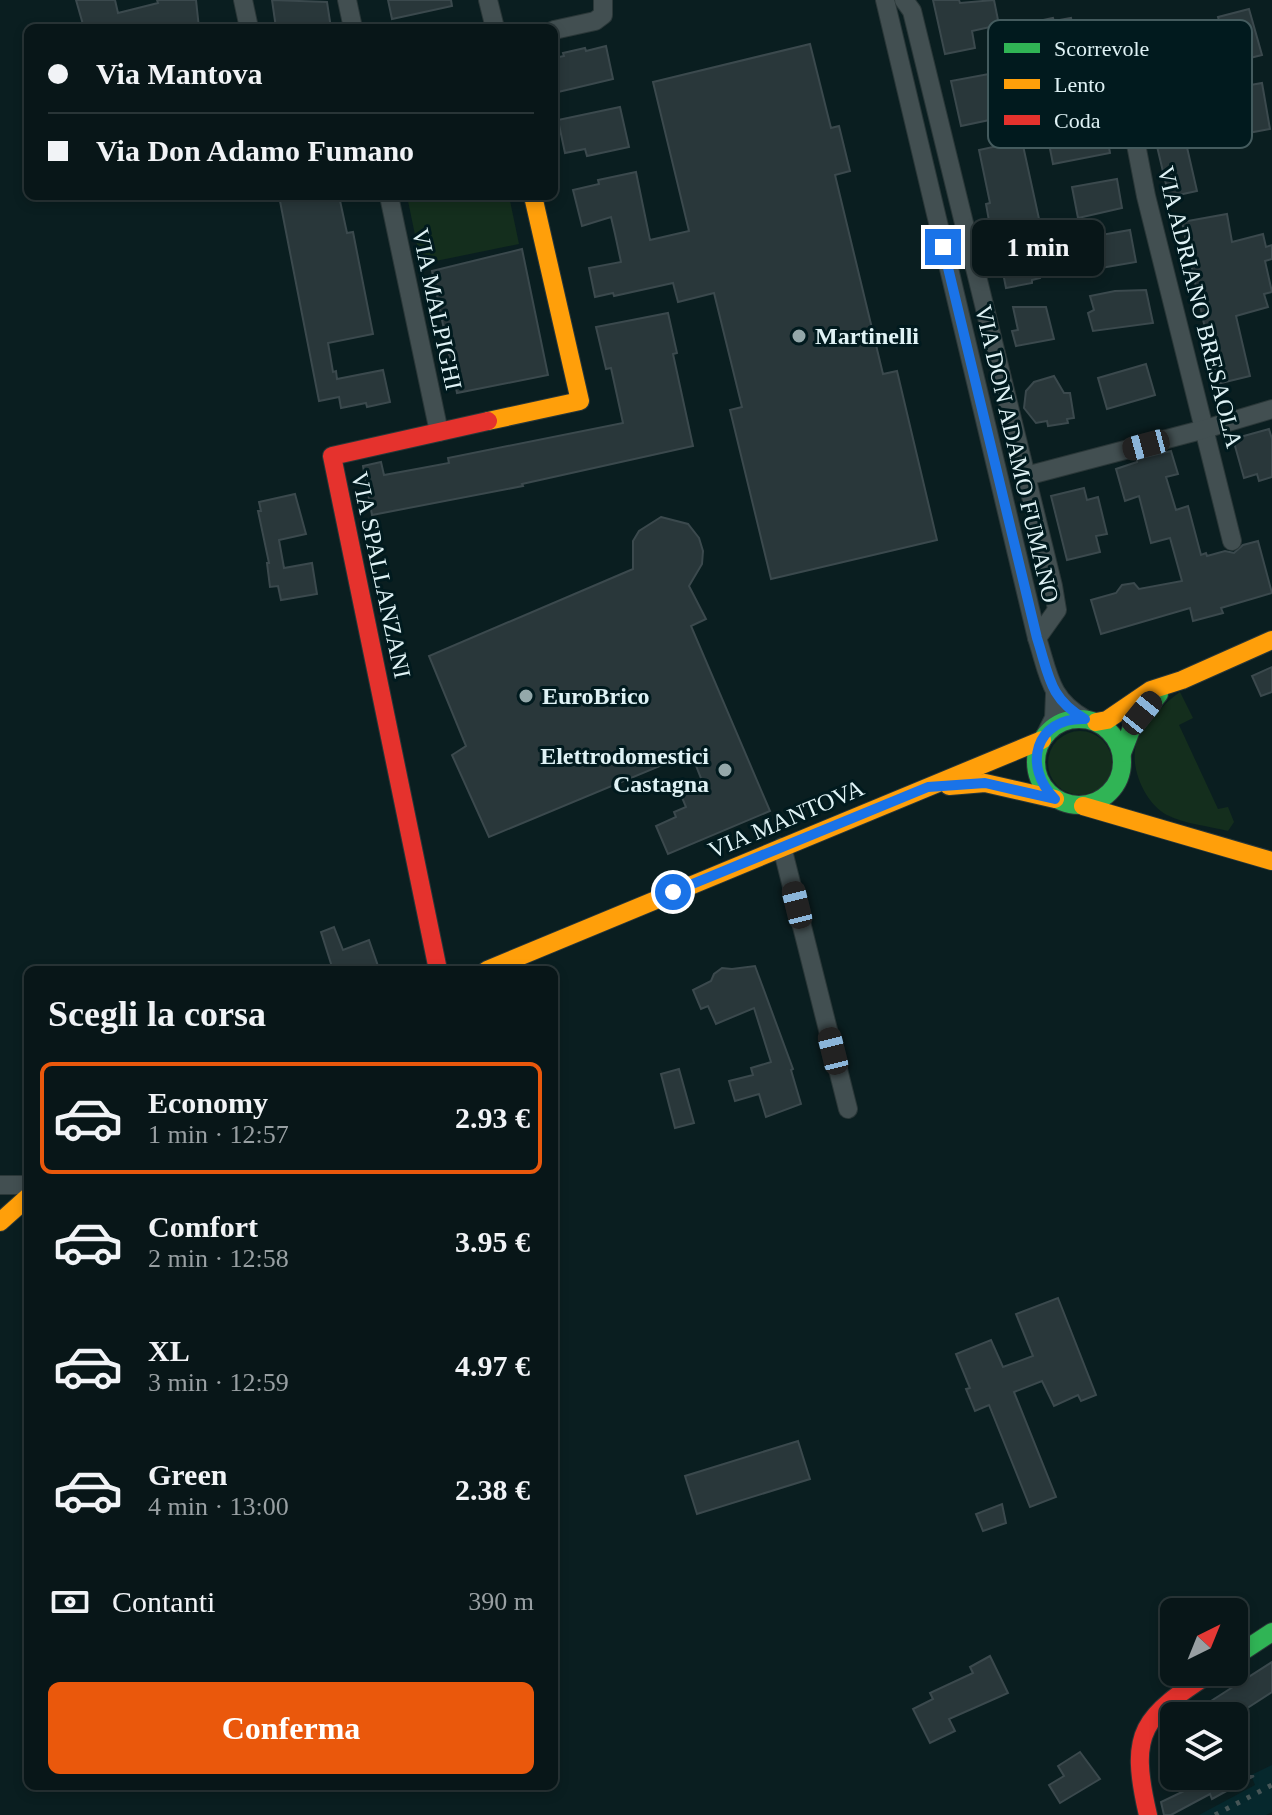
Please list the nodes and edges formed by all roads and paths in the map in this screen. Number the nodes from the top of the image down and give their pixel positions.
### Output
1 (243, 0) edge
2 (347, 0) edge
3 (488, 0) edge
4 (603, 0) edge
5 (885, 0) edge
6 (904, 0) edge
7 (248, 24) edge
8 (352, 24) edge
9 (494, 24) edge
10 (558, 29) edge
11 (1137, 148) edge
12 (390, 200) edge
13 (534, 200) edge
14 (1272, 409) edge
15 (1205, 429) junction
16 (439, 432) junction
17 (1026, 476) junction
18 (1232, 541) dead end
19 (1037, 638) junction
20 (1272, 640) edge
21 (1171, 684) junction
22 (1055, 694) junction
23 (1090, 720) junction
24 (1043, 738) junction
25 (1122, 753) junction
26 (1122, 773) junction
27 (928, 787) junction
28 (1055, 799) junction
29 (1083, 806) junction
30 (1176, 832) junction
31 (782, 847) junction
32 (1272, 861) edge
33 (437, 966) edge
34 (497, 966) edge
35 (848, 1109) dead end
36 (0, 1185) edge
37 (24, 1185) edge
38 (24, 1201) edge
39 (0, 1222) edge
40 (1272, 1632) edge
41 (1248, 1648) edge
42 (1192, 1686) edge
43 (1148, 1815) edge

1 - 7 street
2 - 8 street
3 - 9 street
4 - 10 street
5 - 19 street, VIA DON ADAMO FUMANO
6 - 17 street, VIA DON ADAMO FUMANO
11 - 15 street, VIA ADRIANO BRESAOLA
12 - 16 street, VIA MALPIGHI
13 - 16 street, VIA SPALLANZANI
14 - 15 street
15 - 17 street
15 - 18 street, VIA ADRIANO BRESAOLA
16 - 33 street, VIA SPALLANZANI
17 - 19 street, VIA DON ADAMO FUMANO
19 - 22 street, VIA DON ADAMO FUMANO
20 - 21 street
21 - 23 street
21 - 25 street
22 - 23 street
22 - 24 street, VIA DON ADAMO FUMANO
23 - 24 street
23 - 25 street
24 - 27 street, VIA MANTOVA
24 - 28 street
25 - 26 street
26 - 29 street
26 - 30 street
27 - 28 street, VIA MANTOVA
27 - 31 street, VIA MANTOVA
28 - 29 street
29 - 30 street
30 - 32 street
31 - 34 street, VIA MANTOVA
31 - 35 street
36 - 37 street
38 - 39 street
40 - 41 street
42 - 43 street

